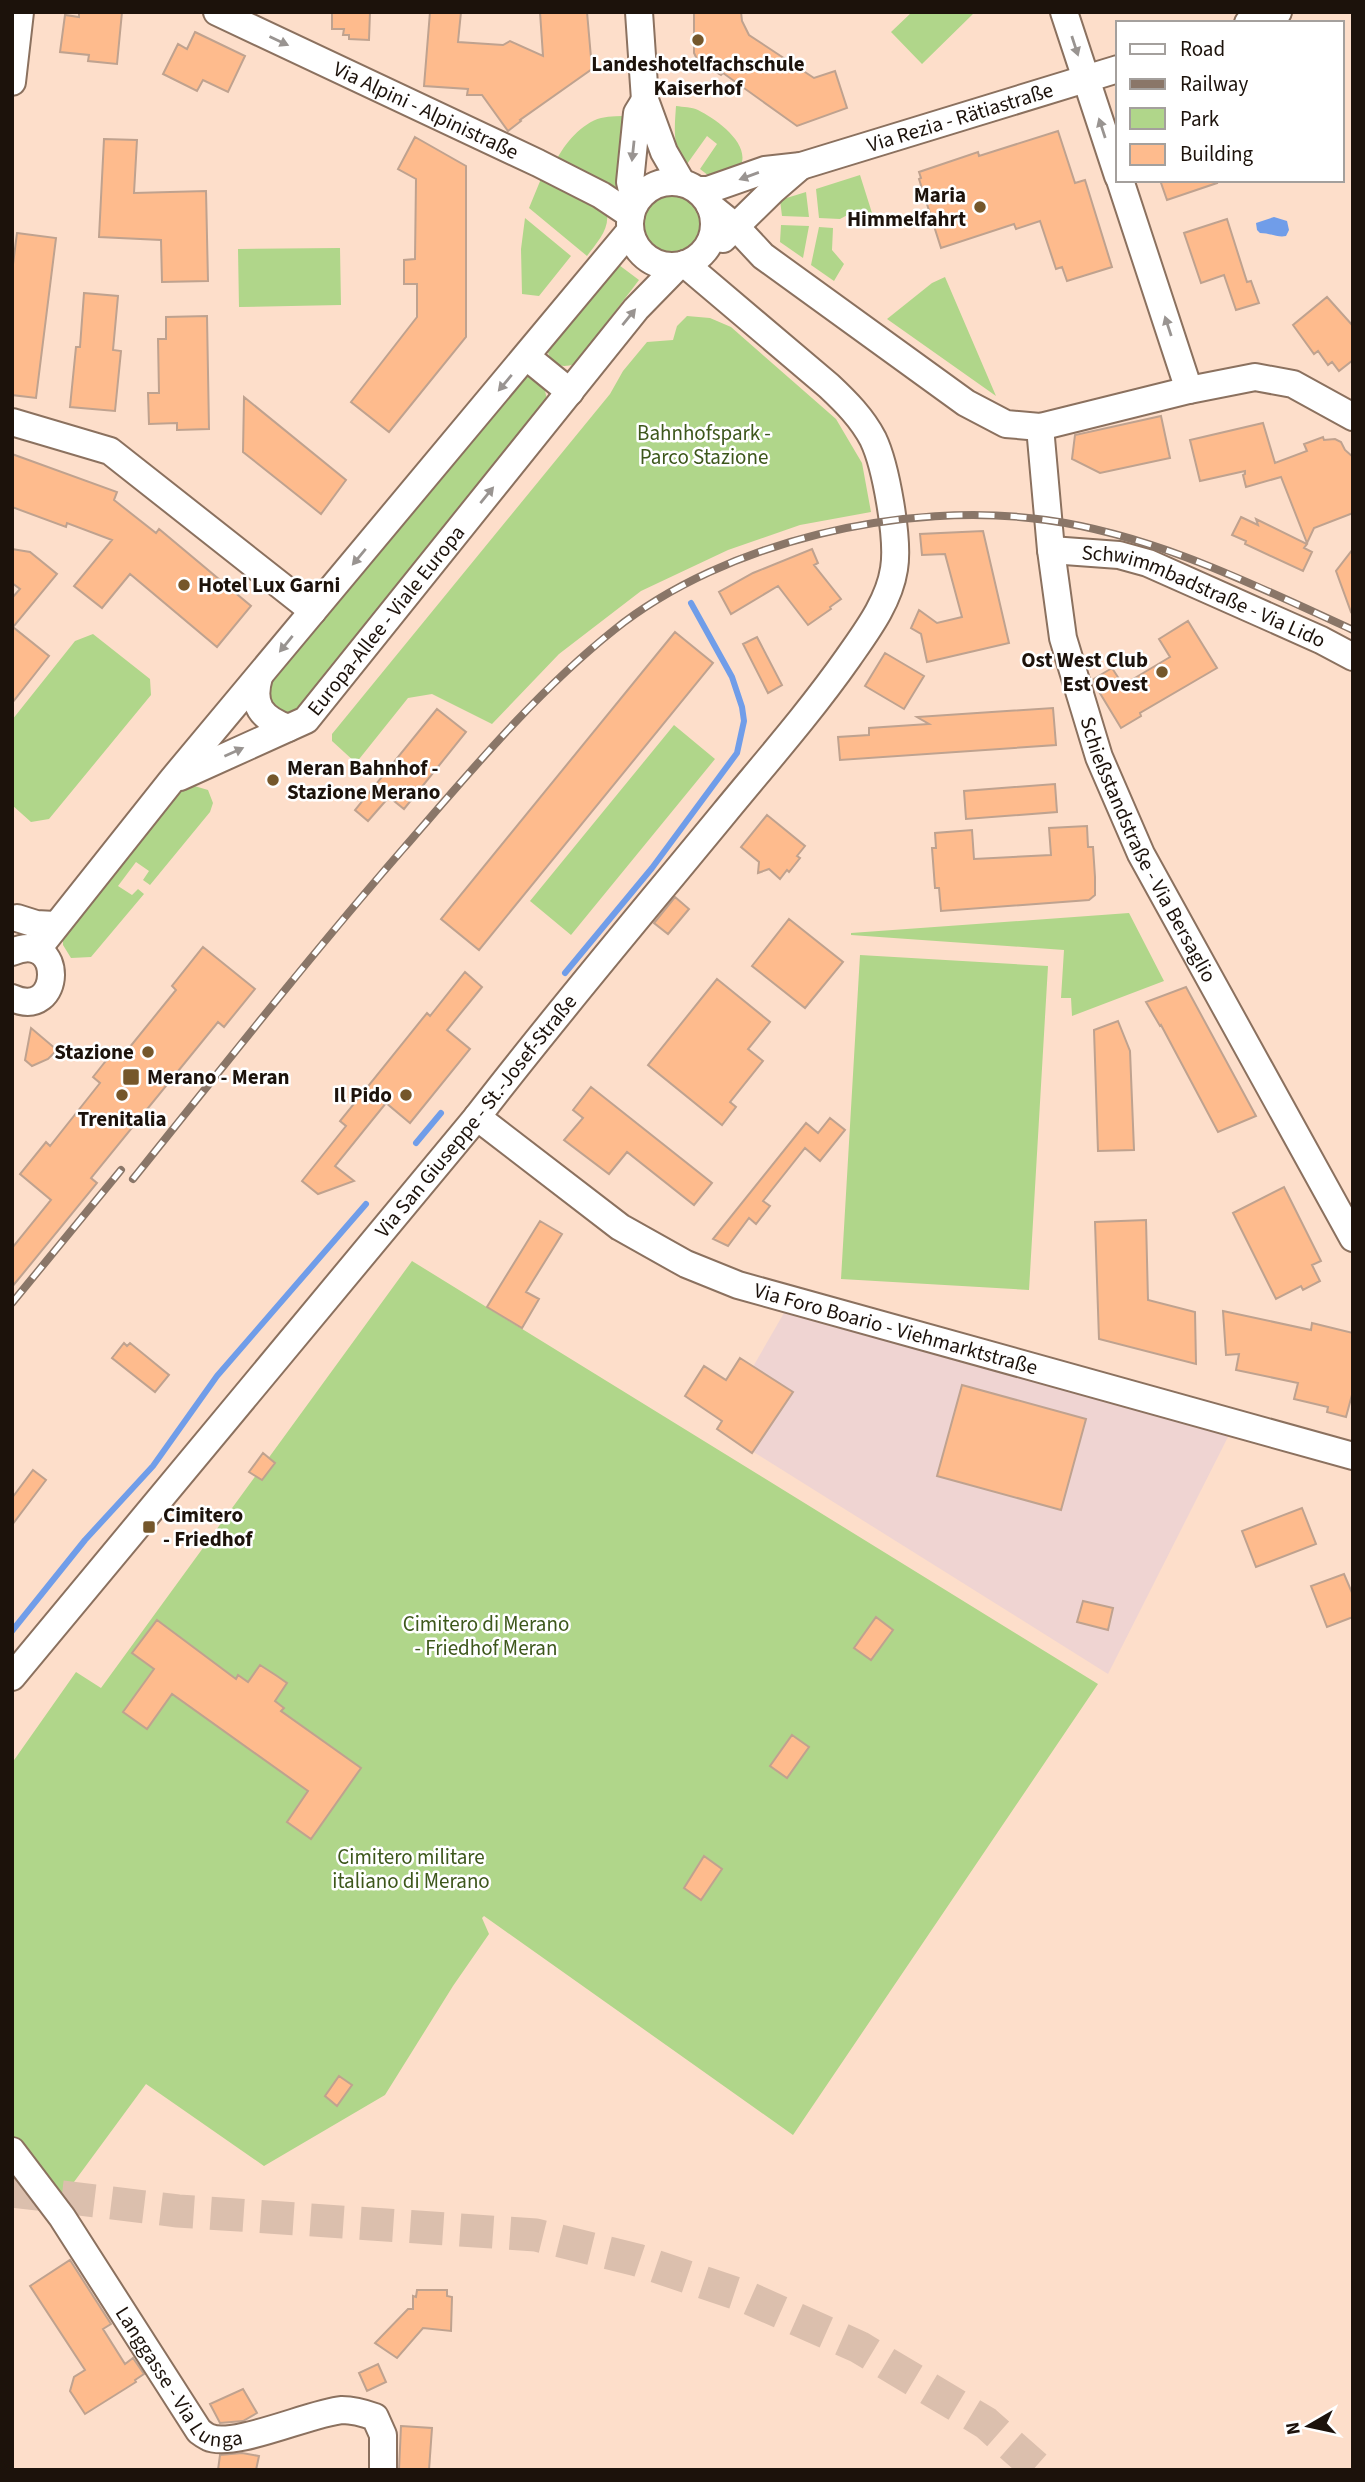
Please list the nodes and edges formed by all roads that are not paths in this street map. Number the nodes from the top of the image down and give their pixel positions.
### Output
1 (20, 12) edge
2 (217, 12) edge
3 (639, 12) edge
4 (1064, 12) edge
5 (1278, 12) edge
6 (1253, 21) edge
7 (1116, 70) edge
8 (1086, 80) junction
9 (12, 82) edge
10 (645, 100) junction
11 (801, 166) junction
12 (1116, 169) edge
13 (1120, 182) edge
14 (697, 193) junction
15 (632, 216) junction
16 (736, 227) junction
17 (688, 261) junction
18 (527, 357) junction
19 (1189, 390) junction
20 (570, 392) junction
21 (1353, 417) edge
22 (12, 422) edge
23 (1040, 427) junction
24 (1051, 550) junction
25 (313, 611) junction
26 (1353, 657) edge
27 (260, 677) junction
28 (288, 728) junction
29 (172, 780) junction
30 (15, 916) edge
31 (55, 925) junction
32 (25, 950) edge
33 (13, 999) edge
34 (477, 1117) junction
35 (1353, 1238) edge
36 (1353, 1456) edge
37 (12, 1677) edge
38 (12, 2151) edge
39 (383, 2470) edge

1 - 9 street
2 -> 15 street, Via Alpini - Alpinistraße
3 - 10 street
4 -> 8 street
5 - 6 street
7 - 8 street, Via Rezia - Rätiastraße
8 - 11 street, Via Rezia - Rätiastraße
12 -> 8 street
10 - 14 street
10 -> 15 street
11 -> 14 street
11 - 16 street, Europa-Allee - Viale Europa
19 -> 13 street
14 - 15 street
14 - 16 street
14 - 17 street
15 - 17 street
15 - 18 street
16 - 17 street, Europa-Allee - Viale Europa
16 - 23 street
20 -> 17 street, Europa-Allee - Viale Europa
17 - 34 street, Via San Giuseppe - St.-Josef-Straße
18 - 20 street
18 -> 25 street
19 - 21 street
19 - 23 street
28 -> 20 street, Europa-Allee - Viale Europa
22 - 25 street
23 - 24 street, Schießstandstraße - Via Bersaglio
24 - 26 street, Schwimmbadstraße - Via Lido
24 - 35 street, Schießstandstraße - Via Bersaglio
25 -> 27 street
27 - 28 street
27 - 29 street
29 -> 28 street, Europa-Allee - Viale Europa
29 - 31 street, Europa-Allee - Viale Europa
30 - 31 street
30 - 32 street
31 - 32 street, Europa-Allee - Viale Europa
32 - 33 street
34 - 36 street, Via Foro Boario - Viehmarktstraße
34 - 37 street, Via San Giuseppe - St.-Josef-Straße
38 - 39 street, Langgasse - Via Lunga

